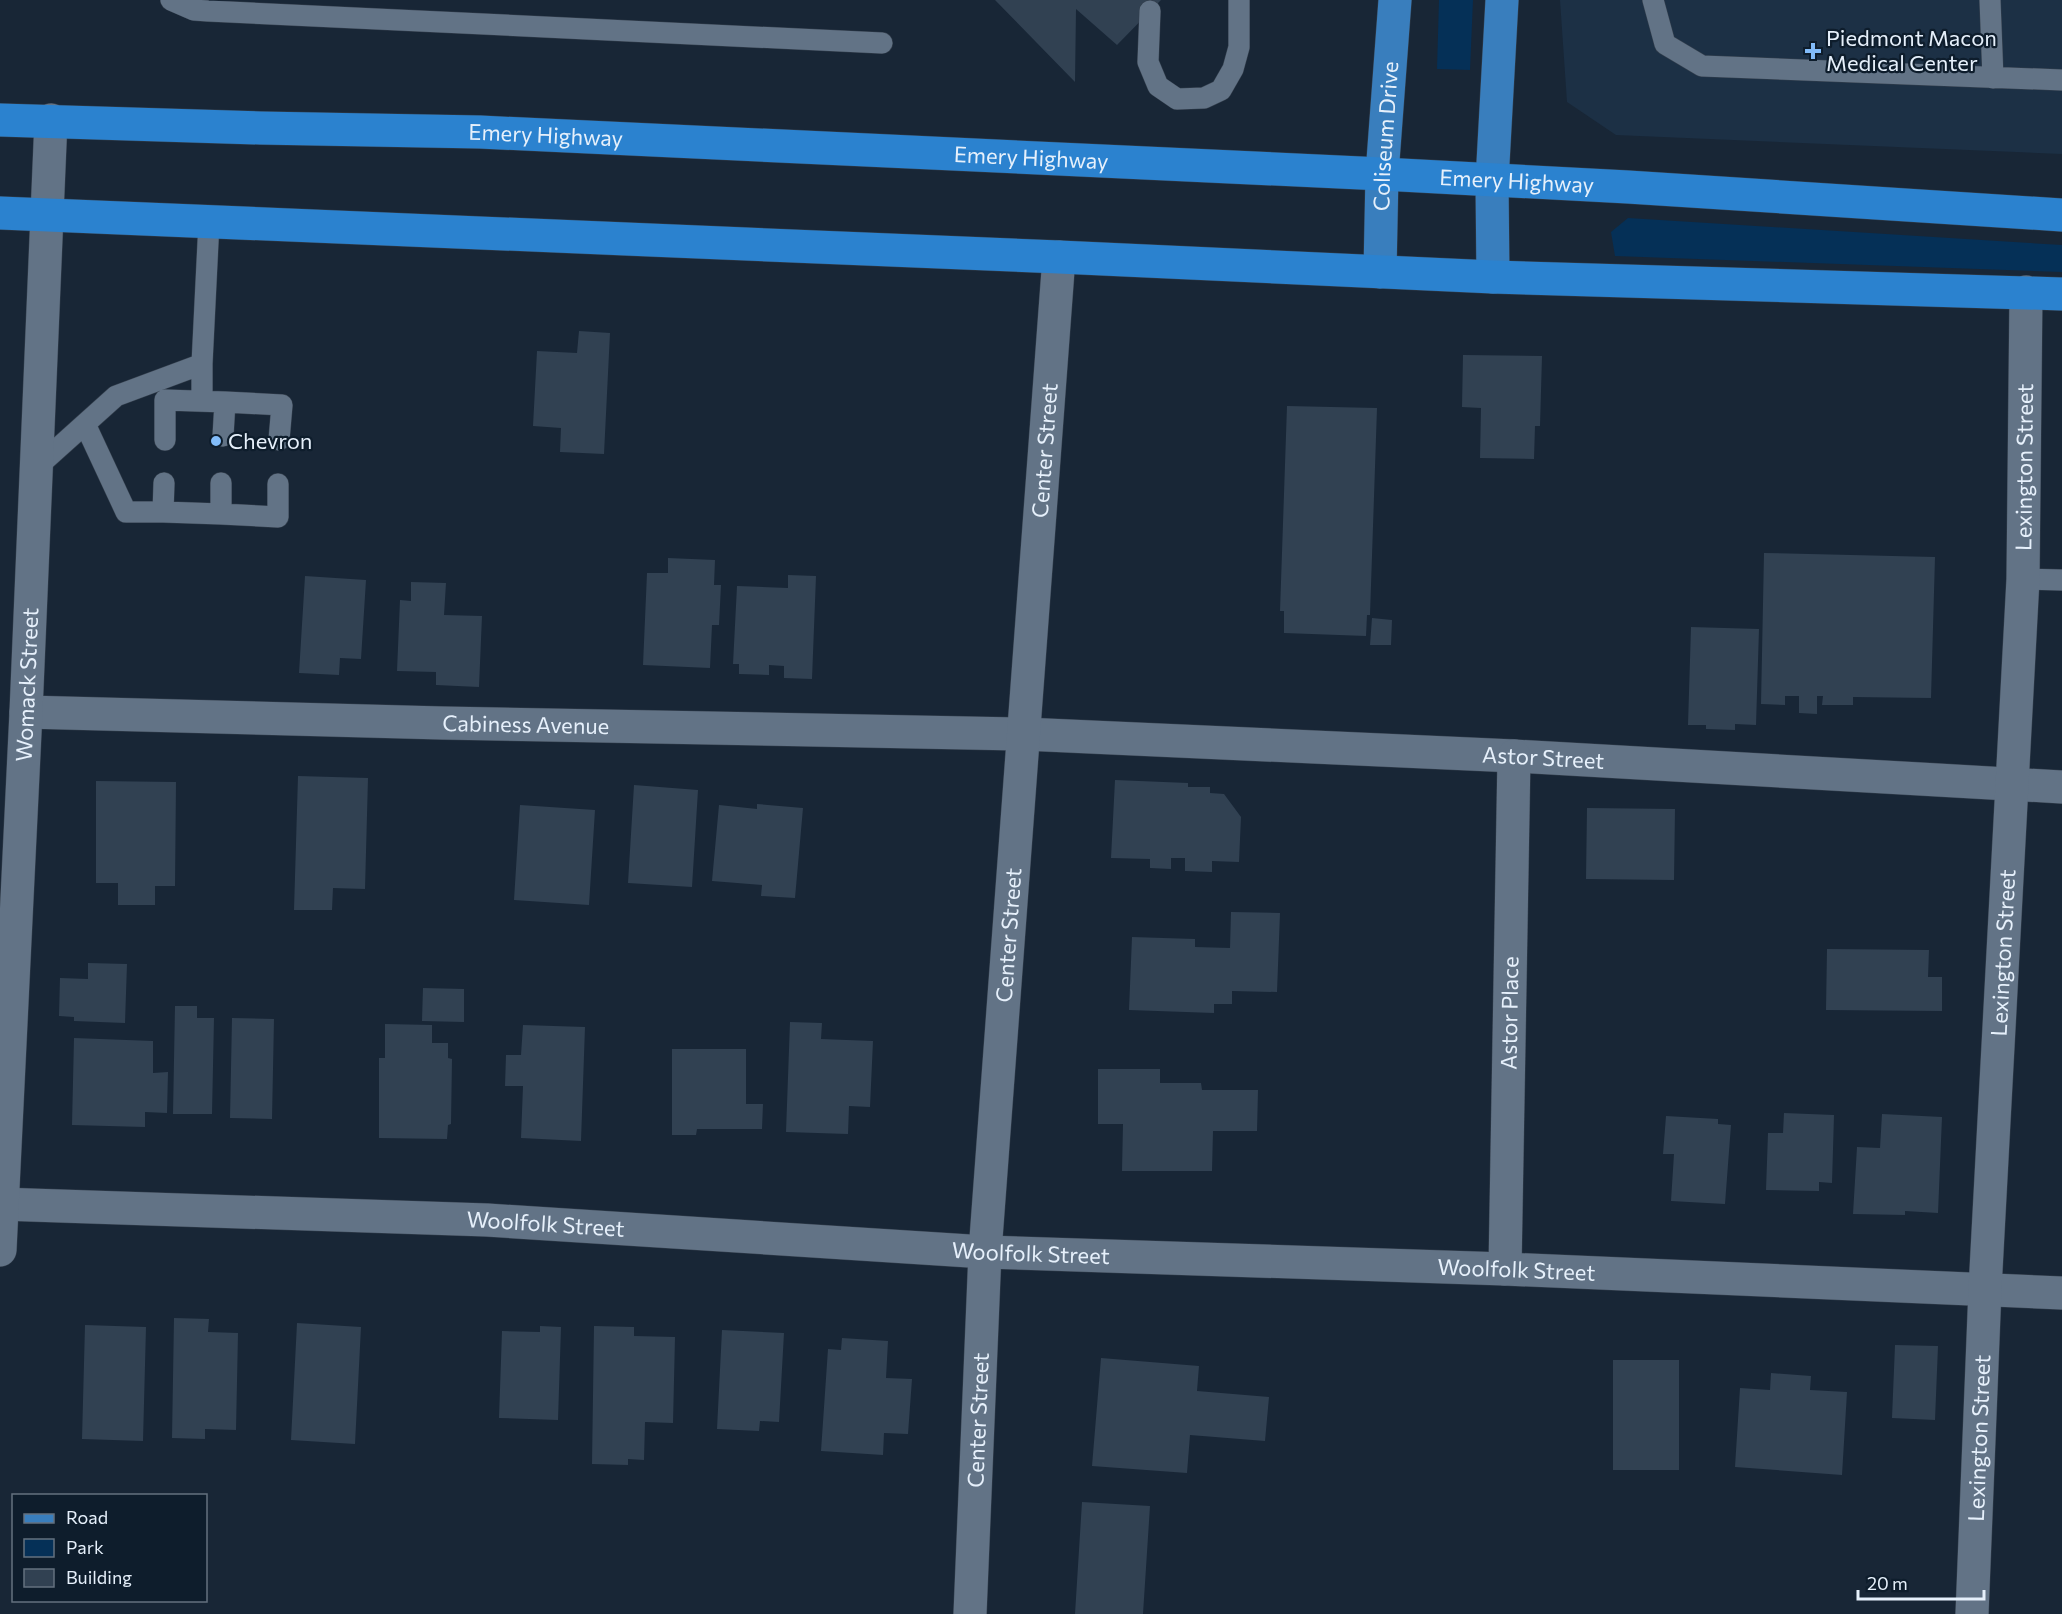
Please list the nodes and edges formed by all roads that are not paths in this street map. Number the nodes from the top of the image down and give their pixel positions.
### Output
1 (171, 0) edge
2 (1239, 0) edge
3 (1395, 0) edge
4 (1502, 0) edge
5 (1653, 0) edge
6 (1990, 0) edge
7 (332, 9) edge
8 (1150, 11) dead end
9 (882, 43) dead end
10 (1993, 78) junction
11 (2062, 80) edge
12 (0, 120) edge
13 (51, 120) junction
14 (1382, 174) junction
15 (1492, 181) junction
16 (0, 213) edge
17 (47, 214) junction
18 (2062, 215) edge
19 (209, 222) junction
20 (1059, 256) junction
21 (1380, 272) junction
22 (1493, 277) junction
23 (2026, 292) junction
24 (2062, 294) edge
25 (202, 364) junction
26 (202, 401) junction
27 (225, 402) junction
28 (85, 424) junction
29 (223, 436) dead end
30 (165, 440) dead end
31 (279, 440) dead end
32 (37, 467) junction
33 (164, 483) dead end
34 (221, 483) dead end
35 (278, 484) dead end
36 (163, 512) junction
37 (221, 514) junction
38 (2023, 579) junction
39 (2062, 580) edge
40 (26, 712) junction
41 (1024, 734) junction
42 (1514, 756) junction
43 (2011, 783) junction
44 (2062, 787) edge
45 (1, 1204) edge
46 (0, 1250) edge
47 (985, 1252) junction
48 (1505, 1269) junction
49 (1985, 1289) junction
50 (2062, 1293) edge
51 (970, 1614) edge
52 (1972, 1614) edge

1 - 7 lane
2 - 8 lane
3 - 14 main road, Coliseum Drive
4 - 15 main road
5 - 10 lane
6 - 10 lane
7 - 9 lane
10 - 11 lane
12 - 13 highway, Emery Highway
13 - 14 highway, Emery Highway
13 - 17 street, Womack Street
14 - 15 highway, Emery Highway
14 - 21 main road, Coliseum Drive
15 - 18 highway, Emery Highway
15 - 22 main road
16 - 17 highway
17 - 19 highway
17 - 32 street, Womack Street
19 - 20 highway
19 - 25 lane
20 - 21 highway
20 - 41 street, Center Street
21 - 22 highway
22 - 23 highway
23 - 24 highway
23 - 38 street, Lexington Street
25 - 26 lane
25 - 28 lane
26 - 27 lane
26 - 30 lane
27 - 29 lane
27 - 31 lane
28 - 32 lane
28 - 36 lane
32 - 40 street, Womack Street
33 - 36 lane
34 - 37 lane
35 - 37 lane
36 - 37 lane
38 - 39 lane
38 - 43 street, Lexington Street
40 - 41 street, Cabiness Avenue
40 - 45 street, Womack Street
41 - 42 street, Astor Street
41 - 47 street, Center Street
42 - 43 street, Astor Street
42 - 48 street, Astor Place
43 - 44 street, Astor Street
43 - 49 street, Lexington Street
45 - 46 street, Womack Street
45 - 47 street, Woolfolk Street
47 - 48 street, Woolfolk Street
47 - 51 street, Center Street
48 - 49 street, Woolfolk Street
49 - 50 street, Woolfolk Street
49 - 52 street, Lexington Street

